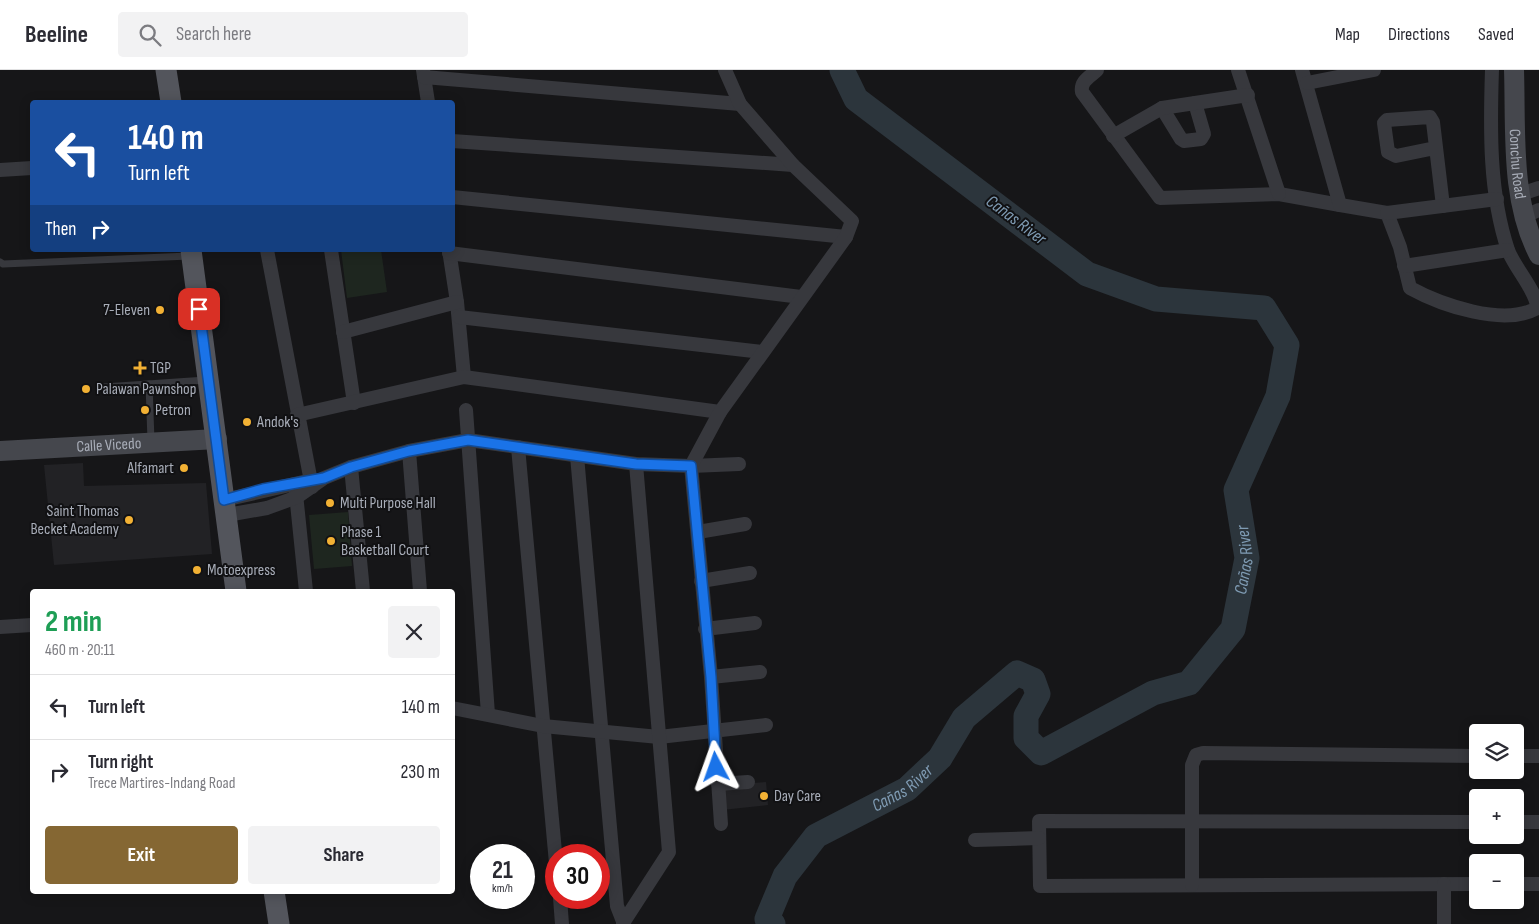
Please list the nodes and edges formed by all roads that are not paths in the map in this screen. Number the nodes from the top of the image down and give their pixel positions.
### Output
1 (725, 70) edge
2 (1097, 70) edge
3 (1238, 70) edge
4 (1374, 70) edge
5 (1492, 70) edge
6 (1514, 70) edge
7 (170, 71) edge
8 (424, 73) edge
9 (1304, 76) edge
10 (1248, 95) junction
11 (171, 100) edge
12 (428, 100) edge
13 (1195, 103) junction
14 (740, 104) junction
15 (1162, 108) junction
16 (1113, 136) junction
17 (455, 140) edge
18 (1434, 148) dead end
19 (793, 165) junction
20 (30, 168) edge
21 (0, 170) edge
22 (1530, 191) edge
23 (1279, 194) junction
24 (455, 197) edge
25 (1497, 199) junction
26 (1340, 204) junction
27 (1443, 206) junction
28 (1387, 213) junction
29 (1532, 213) edge
30 (846, 237) junction
31 (1508, 250) junction
32 (267, 252) edge
33 (331, 252) edge
34 (449, 252) edge
35 (455, 252) edge
36 (191, 253) edge
37 (1539, 255) edge
38 (0, 262) edge
39 (1404, 266) junction
40 (801, 297) junction
41 (457, 302) junction
42 (459, 317) junction
43 (343, 332) junction
44 (762, 352) junction
45 (464, 377) junction
46 (208, 380) junction
47 (149, 384) junction
48 (104, 387) dead end
49 (354, 402) junction
50 (466, 410) dead end
51 (720, 412) junction
52 (297, 415) junction
53 (217, 439) junction
54 (468, 440) junction
55 (152, 443) junction
56 (518, 447) junction
57 (0, 451) edge
58 (409, 451) junction
59 (577, 456) junction
60 (636, 464) junction
61 (739, 464) dead end
62 (691, 466) junction
63 (351, 467) junction
64 (315, 482) junction
65 (296, 490) junction
66 (225, 508) junction
67 (745, 524) dead end
68 (698, 532) junction
69 (750, 574) dead end
70 (701, 581) junction
71 (236, 589) edge
72 (306, 589) edge
73 (363, 589) edge
74 (420, 589) edge
75 (755, 623) dead end
76 (30, 625) edge
77 (0, 626) edge
78 (705, 628) junction
79 (760, 672) dead end
80 (711, 677) junction
81 (455, 708) edge
82 (488, 714) junction
83 (543, 726) junction
84 (766, 726) dead end
85 (714, 731) junction
86 (601, 732) junction
87 (659, 737) junction
88 (1469, 756) edge
89 (1524, 756) edge
90 (1539, 756) edge
91 (748, 782) dead end
92 (718, 784) junction
93 (1191, 822) junction
94 (1469, 822) edge
95 (1524, 822) edge
96 (1539, 822) edge
97 (721, 824) dead end
98 (1039, 838) junction
99 (975, 840) dead end
100 (554, 844) edge
101 (1444, 884) junction
102 (1469, 884) edge
103 (1524, 884) edge
104 (1539, 884) edge
105 (1192, 885) junction
106 (274, 894) edge
107 (561, 909) edge
108 (623, 923) edge
109 (279, 924) edge
110 (562, 924) edge
111 (1444, 924) edge

1 - 14 street
2 - 16 street
3 - 10 street
4 - 9 street
5 - 25 street
6 - 22 street, Conchu Road
7 - 11 main road
8 - 12 street
8 - 14 street
9 - 26 street
10 - 13 street
10 - 23 street
13 - 15 street
13 - 15 street
14 - 19 street
15 - 16 street
16 - 23 street
17 - 19 street
18 - 27 street
19 - 30 street
20 - 21 street
22 - 29 street, Conchu Road
23 - 26 street
24 - 30 street
25 - 27 street
25 - 31 street
26 - 28 street
27 - 28 street
28 - 39 street
29 - 37 street, Conchu Road
30 - 40 street
31 - 39 street
31 - 39 street
32 - 52 street
33 - 43 street
34 - 41 street
35 - 40 street
36 - 38 lane
36 - 46 main road
40 - 44 street
41 - 42 street
41 - 43 street
42 - 44 street
42 - 45 street
43 - 49 street
44 - 51 street
45 - 49 street
45 - 51 street
46 - 47 lane
46 - 53 main road
47 - 48 lane
47 - 55 lane
49 - 52 street
50 - 54 street
51 - 62 street
52 - 64 street
53 - 55 street, Calle Vicedo
53 - 66 main road
54 - 56 street
54 - 58 street
54 - 82 street
55 - 57 street, Calle Vicedo
56 - 59 street
56 - 83 street
58 - 63 street
58 - 74 street
59 - 60 street
59 - 86 street
60 - 62 street
60 - 87 street
61 - 62 street
62 - 68 street
63 - 64 street
63 - 73 street
64 - 65 street
65 - 66 street
65 - 72 street
66 - 71 main road
67 - 68 street
68 - 70 street
69 - 70 street
70 - 78 street
75 - 78 street
76 - 77 street
78 - 80 street
79 - 80 street
80 - 85 street
81 - 82 street
82 - 83 street
83 - 86 street
83 - 100 street
84 - 85 street
85 - 87 street
85 - 92 street
86 - 87 street
86 - 108 street
87 - 108 street
88 - 93 street
89 - 90 street
91 - 92 street
92 - 97 street
93 - 94 street
93 - 98 street
93 - 105 street
95 - 96 street
98 - 99 street
98 - 105 street
101 - 102 street
101 - 105 street
101 - 111 street
103 - 104 street
106 - 109 main road
107 - 110 street

